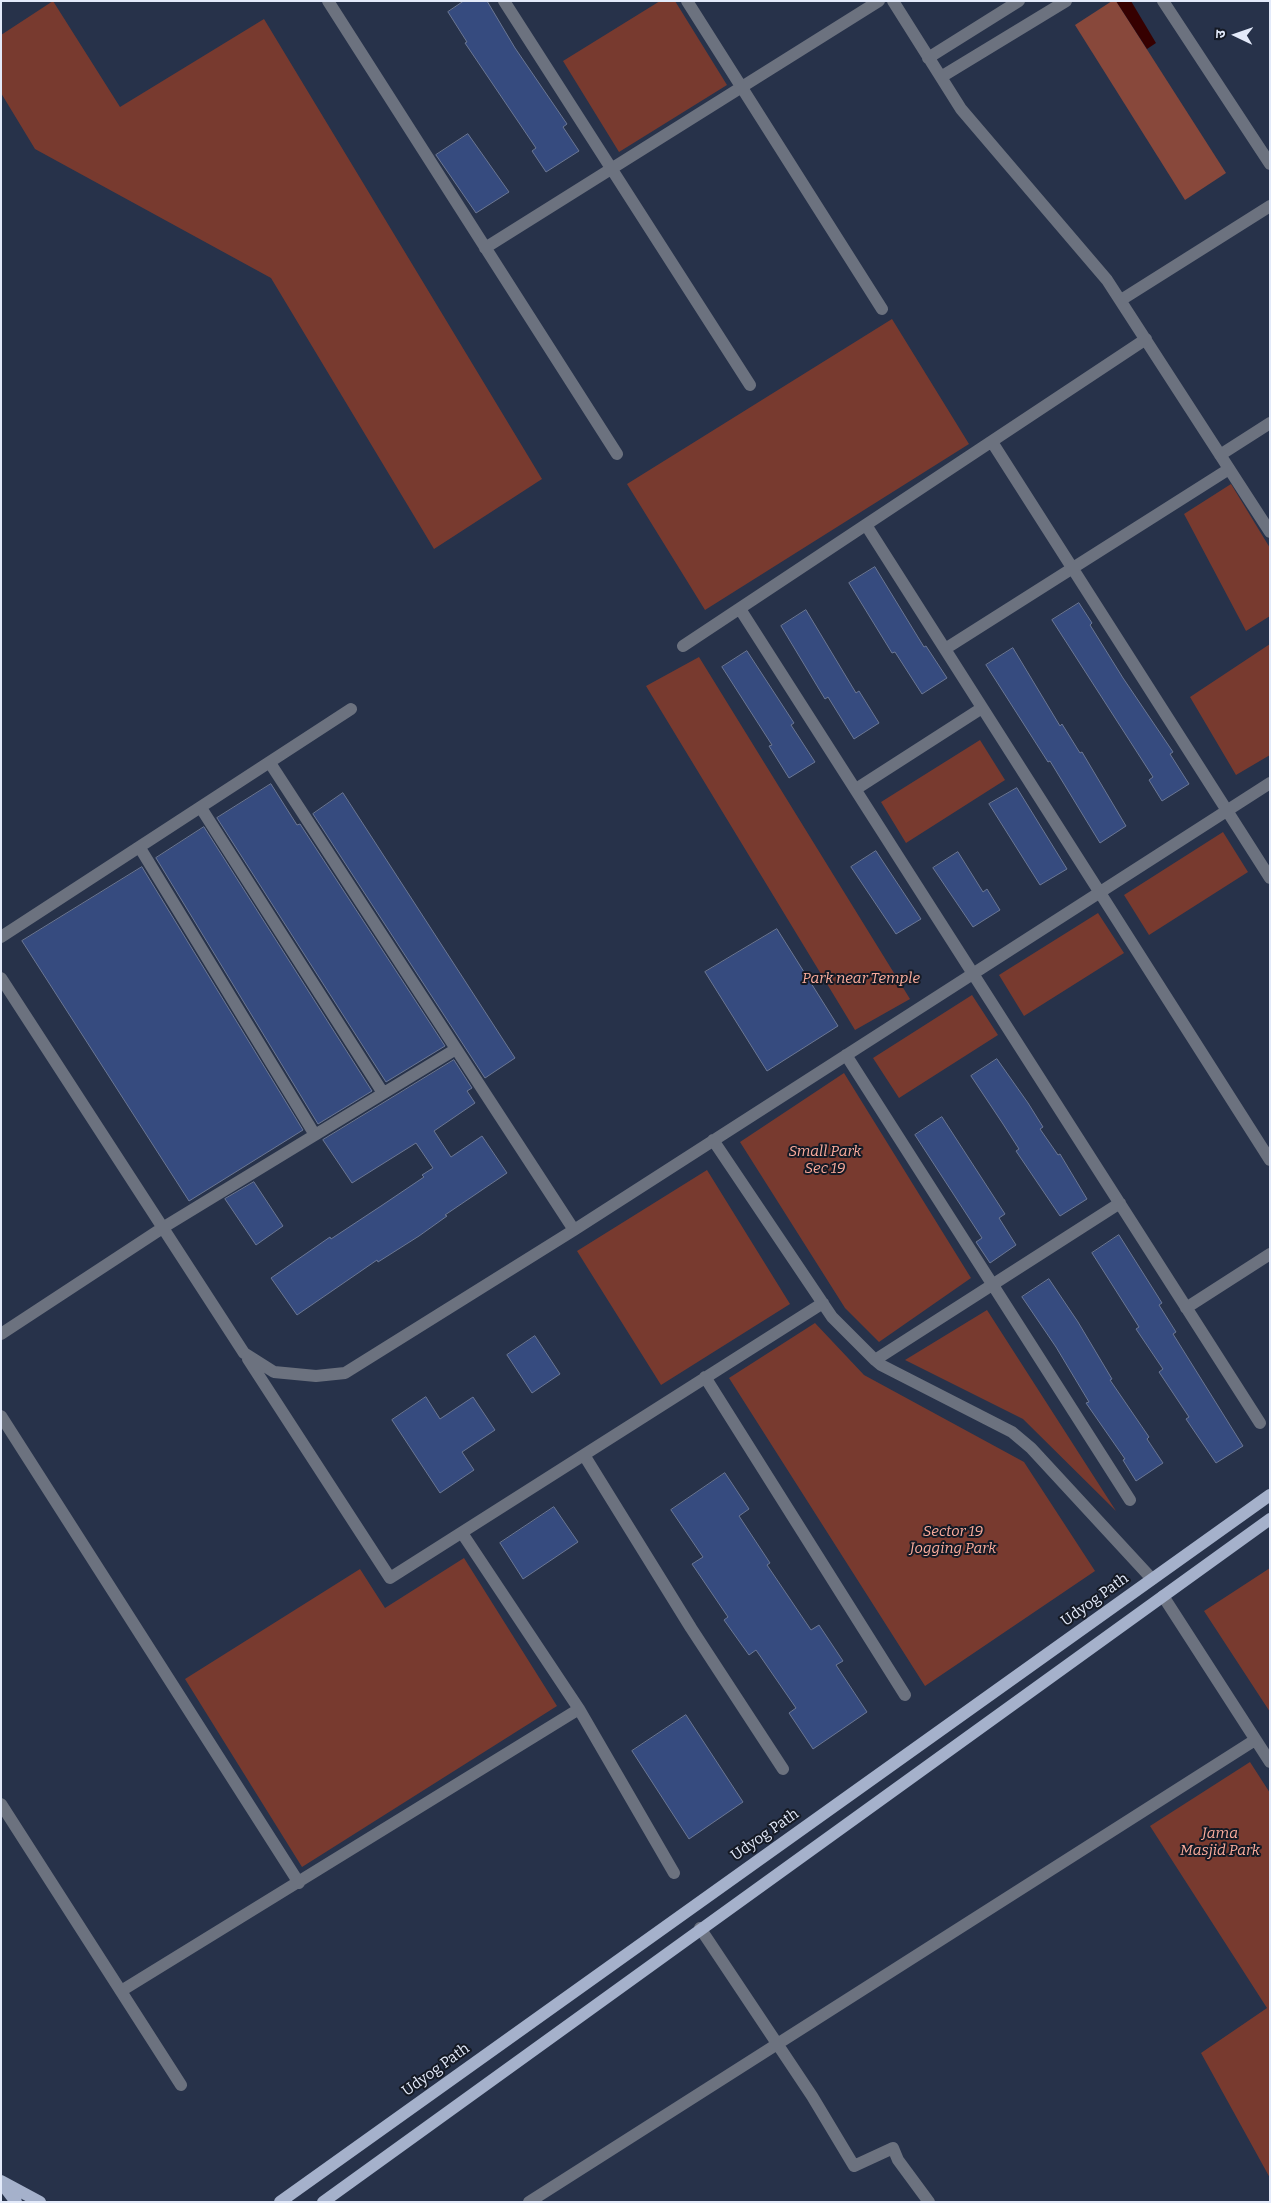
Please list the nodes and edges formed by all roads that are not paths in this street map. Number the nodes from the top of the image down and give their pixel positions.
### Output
1 (328, 1) edge
2 (504, 1) edge
3 (687, 1) edge
4 (879, 1) edge
5 (893, 1) edge
6 (1019, 1) edge
7 (1066, 1) edge
8 (1163, 1) edge
9 (928, 58) junction
10 (941, 77) junction
11 (741, 87) junction
12 (1270, 164) edge
13 (611, 169) junction
14 (1270, 206) edge
15 (485, 248) junction
16 (1120, 300) junction
17 (882, 309) dead end
18 (1146, 339) junction
19 (750, 385) dead end
20 (1270, 423) edge
21 (992, 442) junction
22 (617, 454) dead end
23 (1220, 455) junction
24 (1229, 469) junction
25 (866, 525) junction
26 (1270, 532) edge
27 (1073, 568) junction
28 (740, 609) junction
29 (683, 646) dead end
30 (945, 649) junction
31 (982, 708) junction
32 (351, 710) dead end
33 (270, 763) junction
34 (1270, 783) edge
35 (856, 789) junction
36 (201, 808) junction
37 (1227, 810) junction
38 (140, 848) junction
39 (1270, 878) edge
40 (1099, 892) junction
41 (1, 937) edge
42 (974, 973) junction
43 (1, 978) edge
44 (456, 1049) junction
45 (846, 1055) junction
46 (383, 1093) junction
47 (315, 1135) junction
48 (713, 1140) junction
49 (1270, 1160) edge
50 (1120, 1203) junction
51 (164, 1227) junction
52 (574, 1230) junction
53 (1270, 1254) edge
54 (993, 1284) junction
55 (823, 1303) junction
56 (1186, 1308) junction
57 (1, 1334) edge
58 (244, 1353) junction
59 (875, 1360) junction
60 (705, 1377) junction
61 (1, 1416) edge
62 (1260, 1423) dead end
63 (584, 1455) junction
64 (1270, 1495) edge
65 (1130, 1500) dead end
66 (1270, 1519) edge
67 (462, 1533) junction
68 (1152, 1579) junction
69 (1163, 1596) junction
70 (905, 1695) dead end
71 (579, 1709) junction
72 (1255, 1740) junction
73 (1270, 1762) edge
74 (783, 1769) dead end
75 (1, 1804) edge
76 (674, 1873) dead end
77 (299, 1883) junction
78 (700, 1928) junction
79 (121, 1991) junction
80 (776, 2044) junction
81 (182, 2085) dead end
82 (1, 2182) edge
83 (534, 2200) edge
84 (16, 2202) edge
85 (40, 2202) edge
86 (280, 2202) edge
87 (323, 2202) edge
88 (929, 2202) edge

1 - 15 street
2 - 13 street
3 - 11 street
4 - 11 street
5 - 9 street
6 - 9 street
7 - 10 street
8 - 12 street
9 - 10 street
10 - 16 street
11 - 13 street
11 - 17 street
13 - 15 street
13 - 19 street
14 - 16 street
15 - 22 street
16 - 18 street
18 - 21 street
18 - 23 street
20 - 23 street
21 - 25 street
21 - 27 street
23 - 24 street
24 - 26 street
24 - 27 street
25 - 28 street
25 - 30 street
27 - 30 street
27 - 37 street
28 - 29 street
28 - 35 street
30 - 31 street
31 - 35 street
31 - 40 street
32 - 33 street
33 - 36 street
33 - 44 street
34 - 37 street
35 - 42 street
36 - 38 street
36 - 46 street
37 - 39 street
37 - 40 street
38 - 41 street
38 - 47 street
40 - 42 street
40 - 49 street
42 - 45 street
42 - 50 street
43 - 51 street
44 - 46 street
44 - 52 street
45 - 48 street
45 - 54 street
46 - 47 street
47 - 51 street
48 - 52 street
48 - 55 street
50 - 54 street
50 - 56 street
51 - 57 street
51 - 58 street
52 - 58 street
53 - 56 street
54 - 59 street
54 - 65 street
55 - 59 street
55 - 60 street
56 - 62 street
58 - 67 street
59 - 68 street
60 - 63 street
60 - 70 street
61 - 77 street
63 - 67 street
63 - 74 street
64 - 68 main road, Udyog Path
66 - 69 main road
67 - 71 street
68 - 86 main road, Udyog Path
69 - 72 street
69 - 78 main road
71 - 76 street
71 - 77 street
72 - 73 street
72 - 80 street
75 - 79 street
77 - 79 street
78 - 80 street
78 - 87 main road
79 - 81 street
80 - 83 street
80 - 88 street
82 - 84 main road
82 - 85 main road

